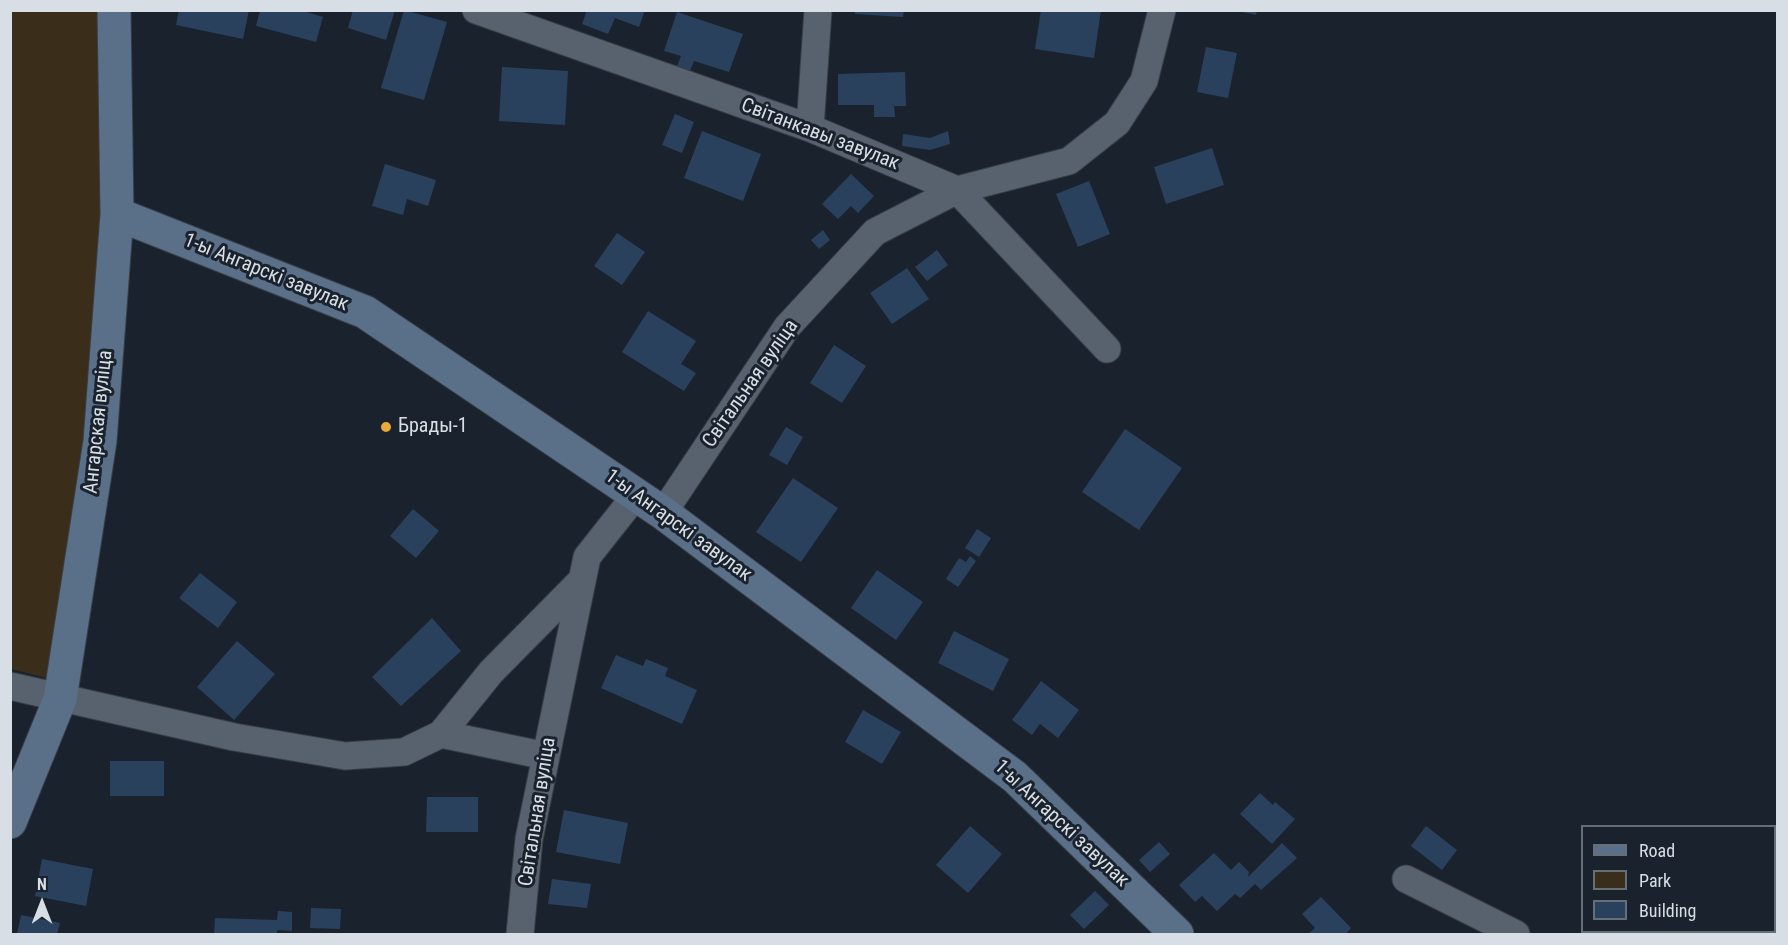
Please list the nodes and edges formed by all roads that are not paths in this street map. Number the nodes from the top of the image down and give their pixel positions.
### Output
1 (114, 10) edge
2 (476, 10) edge
3 (818, 10) edge
4 (1162, 10) edge
5 (810, 128) junction
6 (957, 190) junction
7 (117, 214) junction
8 (1107, 349) dead end
9 (636, 495) junction
10 (663, 513) junction
11 (582, 580) junction
12 (10, 686) edge
13 (60, 699) junction
14 (441, 734) junction
15 (546, 756) junction
16 (10, 822) edge
17 (1406, 879) dead end
18 (520, 934) edge
19 (1177, 934) edge
20 (1516, 934) edge

1 - 7 street, Ангарская вуліца
2 - 5 street, Світанкавы завулак
3 - 5 street
4 - 6 street, Світальная вуліца
5 - 6 street, Світанкавы завулак
6 - 8 street, Світанкавы завулак
6 - 10 street, Світальная вуліца
7 - 9 street, 1-ы Ангарскі завулак
7 - 13 street, Ангарская вуліца
9 - 10 street, 1-ы Ангарскі завулак
9 - 11 street, Світальная вуліца
10 - 19 street, 1-ы Ангарскі завулак
11 - 14 street
11 - 15 street, Світальная вуліца
12 - 13 street
13 - 14 street
13 - 16 street, Ангарская вуліца
14 - 15 street
15 - 18 street, Світальная вуліца
17 - 20 street

